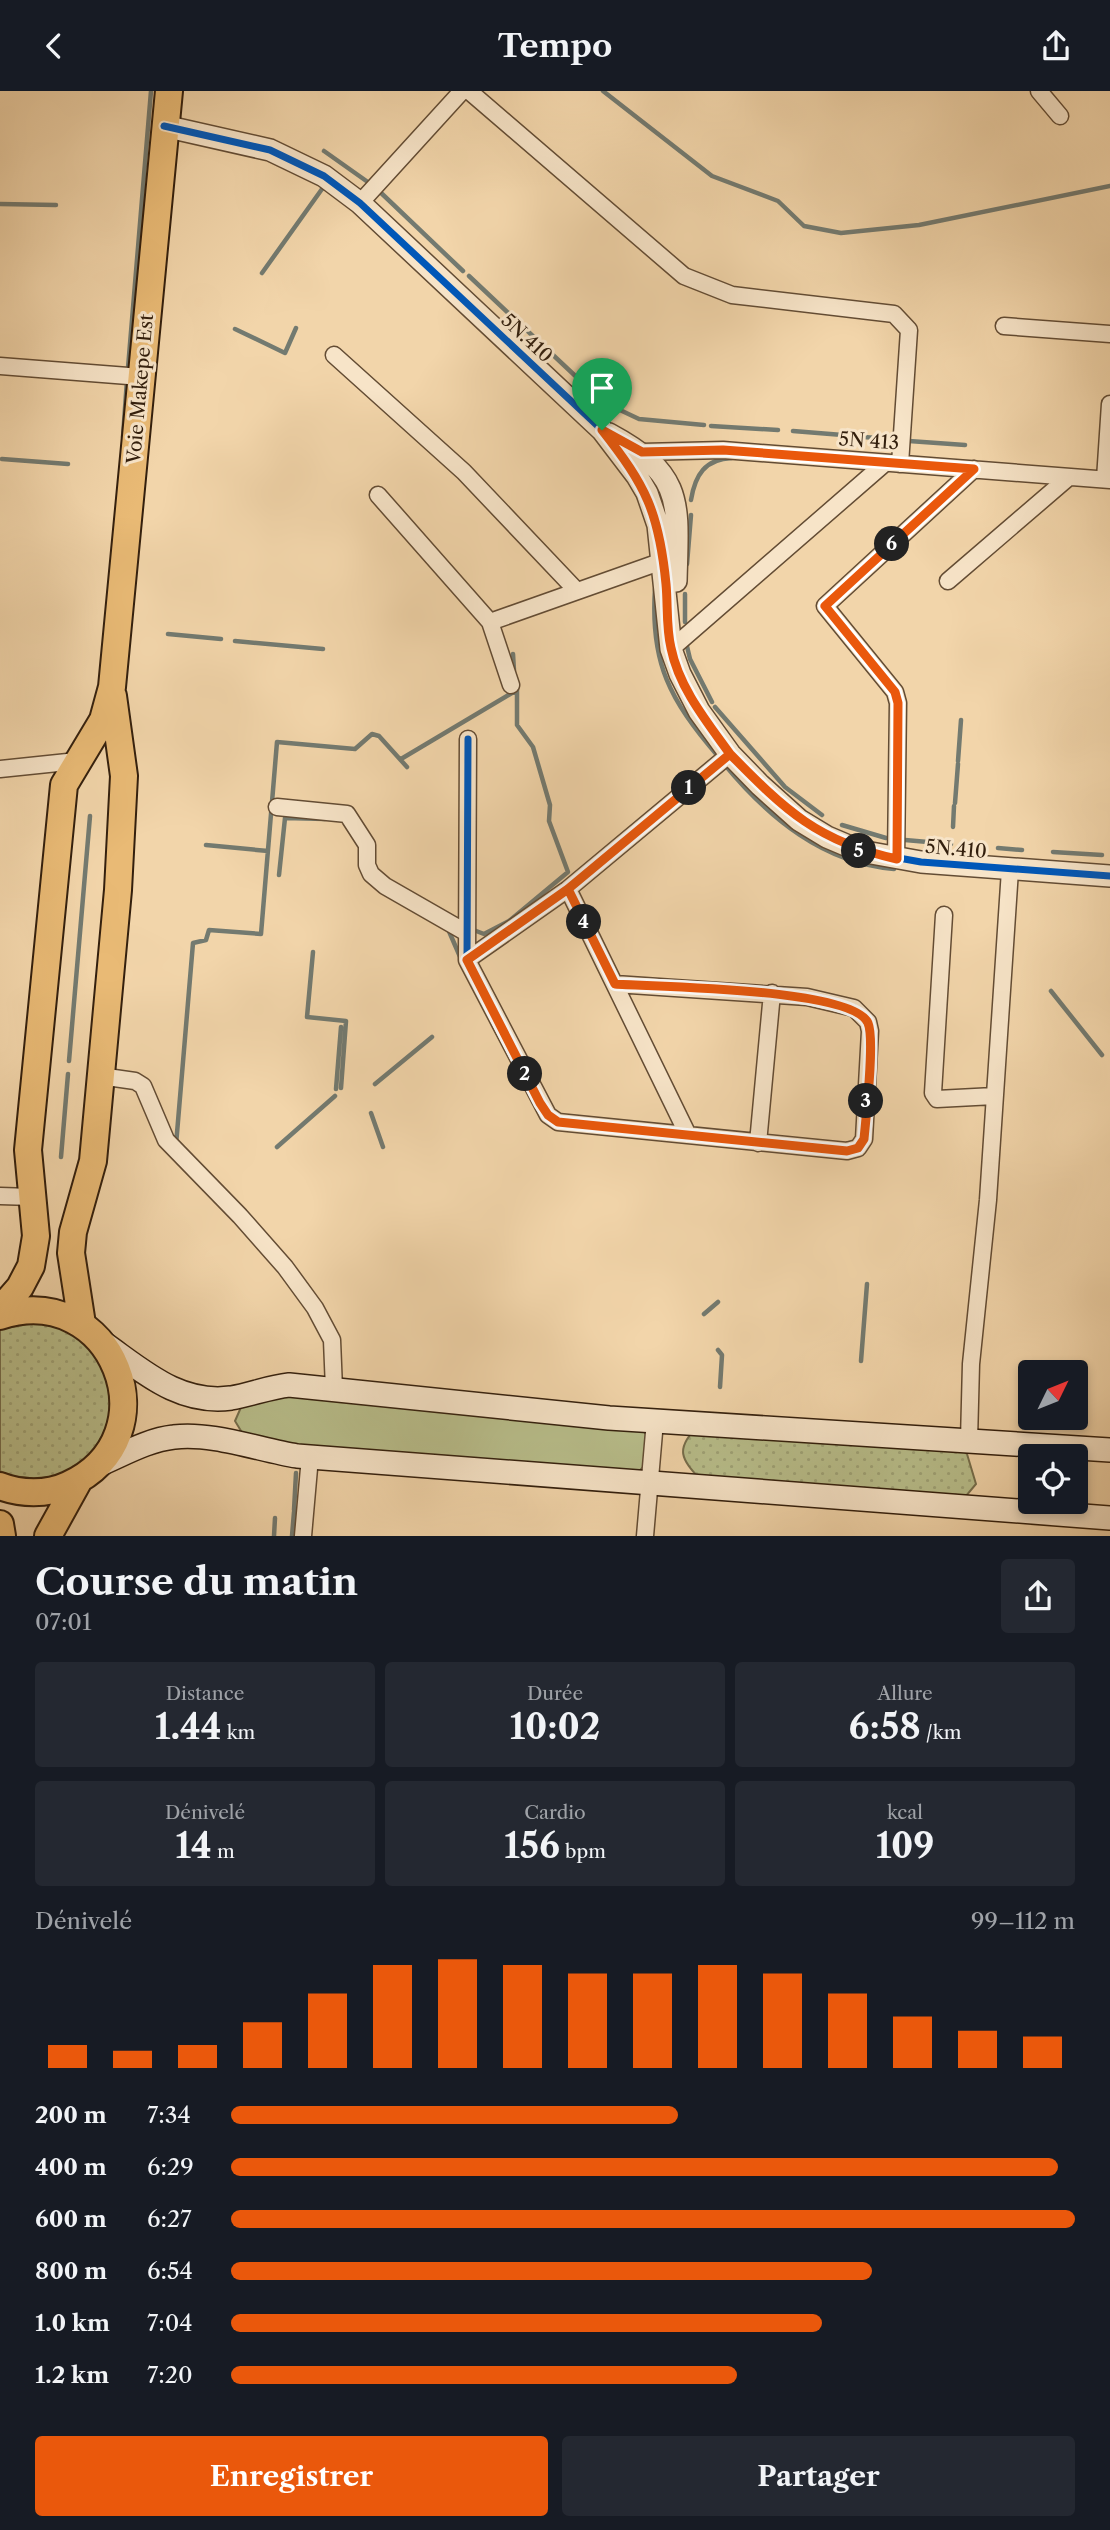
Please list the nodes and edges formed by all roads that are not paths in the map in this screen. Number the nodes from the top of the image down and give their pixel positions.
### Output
1 (169, 91) edge
2 (462, 91) edge
3 (469, 91) edge
4 (1039, 91) edge
5 (1060, 116) dead end
6 (164, 125) junction
7 (360, 202) junction
8 (1004, 326) dead end
9 (1110, 334) edge
10 (334, 355) dead end
11 (0, 366) edge
12 (141, 377) junction
13 (1110, 404) edge
14 (634, 456) junction
15 (892, 463) junction
16 (974, 469) junction
17 (1069, 477) junction
18 (1108, 480) edge
19 (378, 495) dead end
20 (670, 558) junction
21 (948, 581) dead end
22 (576, 590) junction
23 (490, 622) junction
24 (670, 642) junction
25 (510, 685) dead end
26 (112, 687) junction
27 (468, 739) dead end
28 (730, 754) junction
29 (77, 761) junction
30 (0, 769) edge
31 (277, 807) dead end
32 (897, 859) junction
33 (1010, 870) junction
34 (1110, 876) edge
35 (568, 889) junction
36 (944, 915) dead end
37 (467, 933) junction
38 (467, 960) junction
39 (615, 984) junction
40 (772, 993) junction
41 (100, 1076) junction
42 (994, 1096) junction
43 (687, 1133) junction
44 (758, 1143) junction
45 (0, 1196) edge
46 (32, 1197) junction
47 (0, 1310) edge
48 (0, 1316) edge
49 (82, 1324) junction
50 (103, 1343) junction
51 (334, 1389) junction
52 (655, 1421) junction
53 (969, 1440) junction
54 (1110, 1450) edge
55 (310, 1457) junction
56 (88, 1473) junction
57 (650, 1484) junction
58 (0, 1486) edge
59 (1110, 1518) edge
60 (0, 1524) edge
61 (2, 1536) edge
62 (48, 1536) edge
63 (303, 1536) edge
64 (645, 1536) edge

1 - 6 main road, Voie Makepe Est
2 - 7 street
3 - 15 street
4 - 5 street
6 - 7 street, 5N.410
6 - 12 main road, Voie Makepe Est
7 - 14 street, 5N.410
8 - 9 street
10 - 22 street
11 - 12 street
12 - 26 main road, Voie Makepe Est
13 - 18 street
14 - 15 street, 5N 413
14 - 20 street, 5N.410
15 - 16 street, 5N 413
15 - 24 street
16 - 17 street, 5N 413
16 - 32 street
17 - 18 street, 5N 413
17 - 21 street
19 - 23 street
20 - 22 street
20 - 24 street, 5N.410
22 - 23 street
23 - 25 street
24 - 28 street, 5N.410
26 - 29 main road
26 - 41 main road
27 - 37 street
28 - 32 street, 5N.410
28 - 35 street
29 - 30 street
29 - 46 main road
31 - 37 street
32 - 33 street, 5N.410
33 - 34 street, 5N.410
33 - 42 street
35 - 38 street
35 - 39 street
36 - 42 street
37 - 38 street
38 - 43 street
39 - 40 street
39 - 43 street
40 - 44 street
40 - 44 street
41 - 49 main road
41 - 51 street
42 - 53 street
43 - 44 street
45 - 46 street
46 - 47 main road
48 - 49 main road
49 - 50 main road
50 - 51 main road
50 - 56 main road
51 - 52 main road
52 - 53 main road
52 - 57 street
53 - 54 main road
55 - 56 main road
55 - 57 main road
55 - 63 street
56 - 58 main road
56 - 62 main road
57 - 59 main road
57 - 64 street
60 - 61 main road

